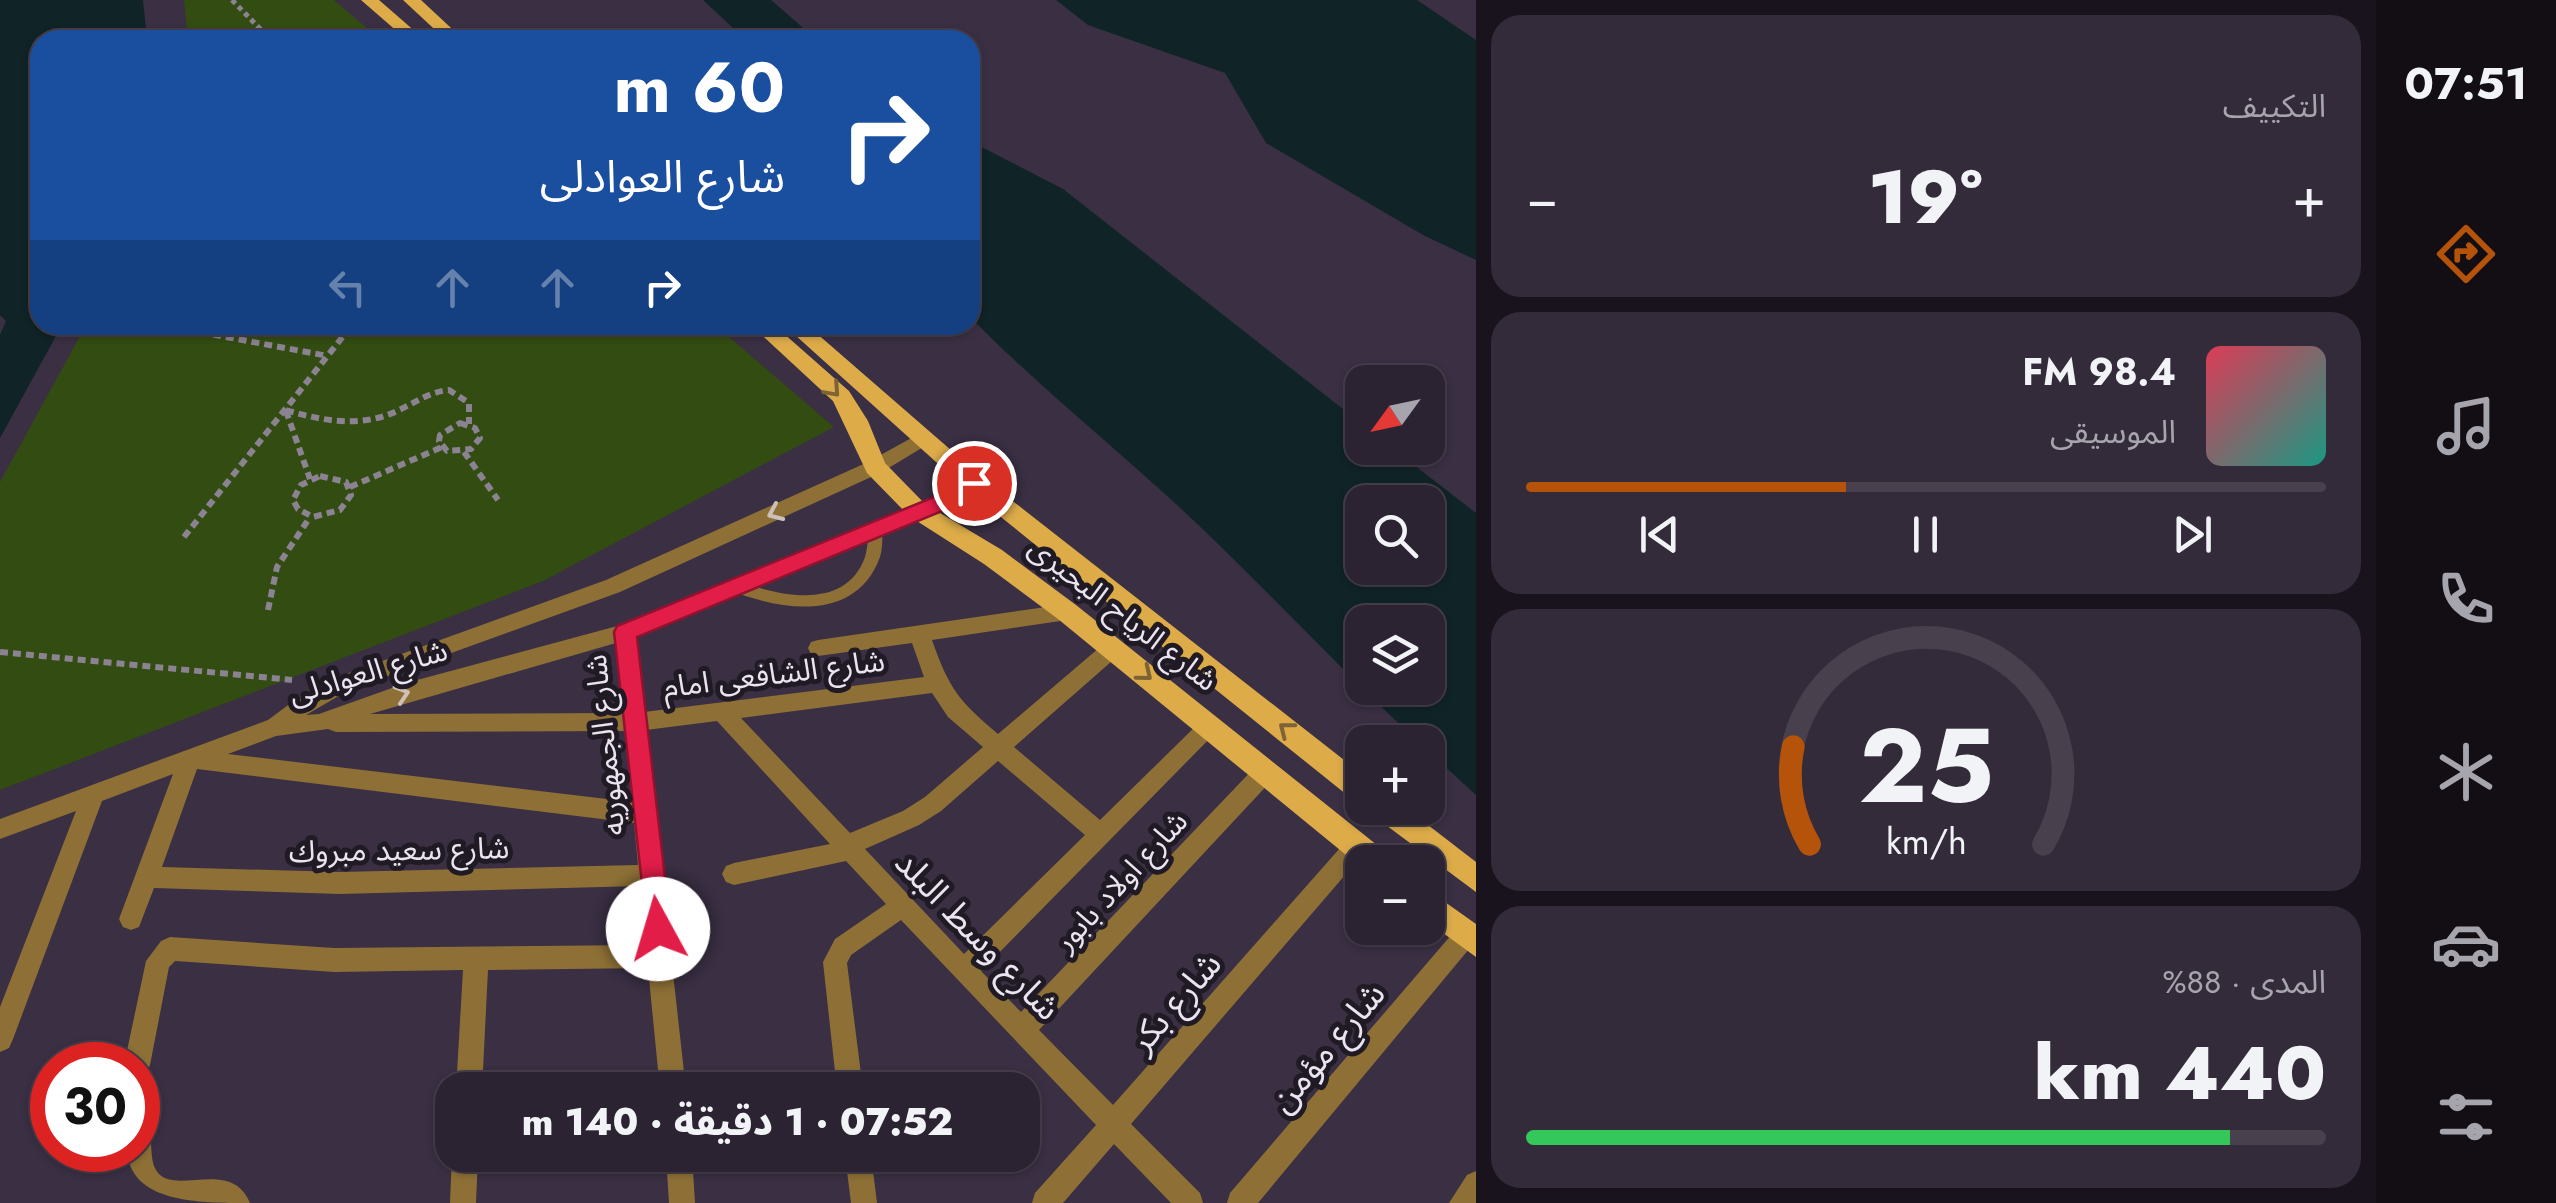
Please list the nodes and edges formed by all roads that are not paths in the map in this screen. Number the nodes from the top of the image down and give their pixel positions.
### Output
1 (369, 0) edge
2 (411, 0) edge
3 (405, 30) edge
4 (445, 30) edge
5 (772, 335) edge
6 (806, 335) edge
7 (924, 438) junction
8 (875, 467) junction
9 (974, 483) junction
10 (917, 510) junction
11 (876, 526) junction
12 (735, 586) junction
13 (1067, 612) junction
14 (625, 632) junction
15 (919, 634) junction
16 (818, 648) dead end
17 (1113, 648) junction
18 (937, 684) junction
19 (721, 711) junction
20 (635, 722) junction
21 (319, 723) junction
22 (1210, 727) junction
23 (275, 728) junction
24 (1000, 748) junction
25 (190, 759) junction
26 (1265, 772) junction
27 (1345, 777) edge
28 (92, 795) junction
29 (646, 814) junction
30 (1407, 825) edge
31 (0, 829) edge
32 (1101, 836) junction
33 (1355, 845) edge
34 (848, 848) junction
35 (1345, 859) edge
36 (734, 874) dead end
37 (652, 875) junction
38 (146, 877) junction
39 (1476, 879) edge
40 (902, 906) junction
41 (1445, 918) edge
42 (131, 919) dead end
43 (1471, 939) edge
44 (660, 956) junction
45 (476, 961) junction
46 (964, 971) junction
47 (1021, 1031) junction
48 (0, 1039) edge
49 (142, 1042) edge
50 (470, 1072) edge
51 (671, 1072) edge
52 (848, 1072) edge
53 (1114, 1126) junction
54 (142, 1172) edge
55 (465, 1172) edge
56 (679, 1172) edge
57 (860, 1172) edge
58 (1476, 1184) edge
59 (184, 1199) edge
60 (237, 1203) edge
61 (463, 1203) edge
62 (682, 1203) edge
63 (864, 1203) edge
64 (1044, 1203) edge
65 (1190, 1203) edge
66 (1240, 1203) edge
67 (1462, 1203) edge

1 - 3 main road
2 - 4 main road
5 -> 8 main road, شارع الرياح البحيرى
6 - 7 main road, شارع الرياح البحيرى
7 - 8 street, شارع العوادلى
7 - 9 main road, شارع الرياح البحيرى
8 - 10 main road, شارع الرياح البحيرى
8 -> 23 street, شارع العوادلى
9 - 10 street, شارع العوادلى
27 -> 9 main road, شارع الرياح البحيرى
10 - 11 street, شارع العوادلى
10 - 13 main road, شارع الرياح البحيرى
11 - 12 street, شارع العوادلى
11 - 12 lane
12 - 14 street, شارع العوادلى
13 - 15 street
13 - 17 main road, شارع الرياح البحيرى
14 - 20 street, شارع الجمهوريه
21 -> 14 street, شارع العوادلى
15 - 16 street
15 - 18 street
17 -> 22 main road, شارع الرياح البحيرى
17 - 24 street
18 - 19 street, شارع الشافعى امام
18 - 24 street
19 - 20 street, شارع الشافعى امام
19 - 34 street, شارع وسط البلد
20 - 21 street, شارع الشافعى امام
20 - 29 street, شارع الجمهوريه
21 - 23 street, شارع العوادلى
22 - 26 main road, شارع الرياح البحيرى
22 - 32 street
23 - 25 street
24 - 32 street
24 - 34 street
25 - 28 street
25 - 29 street
25 - 38 street
26 - 33 main road, شارع الرياح البحيرى
26 - 47 street, شارع اولاد بابور
28 - 31 street
28 - 48 street
29 - 37 street, شارع الجمهوريه
30 - 39 main road
32 - 46 street
34 - 36 street
34 - 40 street, شارع وسط البلد
35 - 53 street, شارع بكر
37 - 38 street, شارع سعيد مبروك
37 - 44 street, شارع الجمهوريه
38 - 42 street
40 - 46 street, شارع وسط البلد
40 - 52 street
41 - 43 main road
43 - 66 street, شارع مؤمن
44 - 45 street
44 - 51 street, شارع الجمهوريه
45 - 49 street
45 - 50 street
46 - 47 street, شارع وسط البلد
47 - 53 street, شارع وسط البلد
53 - 64 street, شارع بكر
53 - 65 street, شارع وسط البلد
54 - 59 street
55 - 61 street
56 - 62 street
57 - 63 street
58 - 67 street
59 - 60 street

